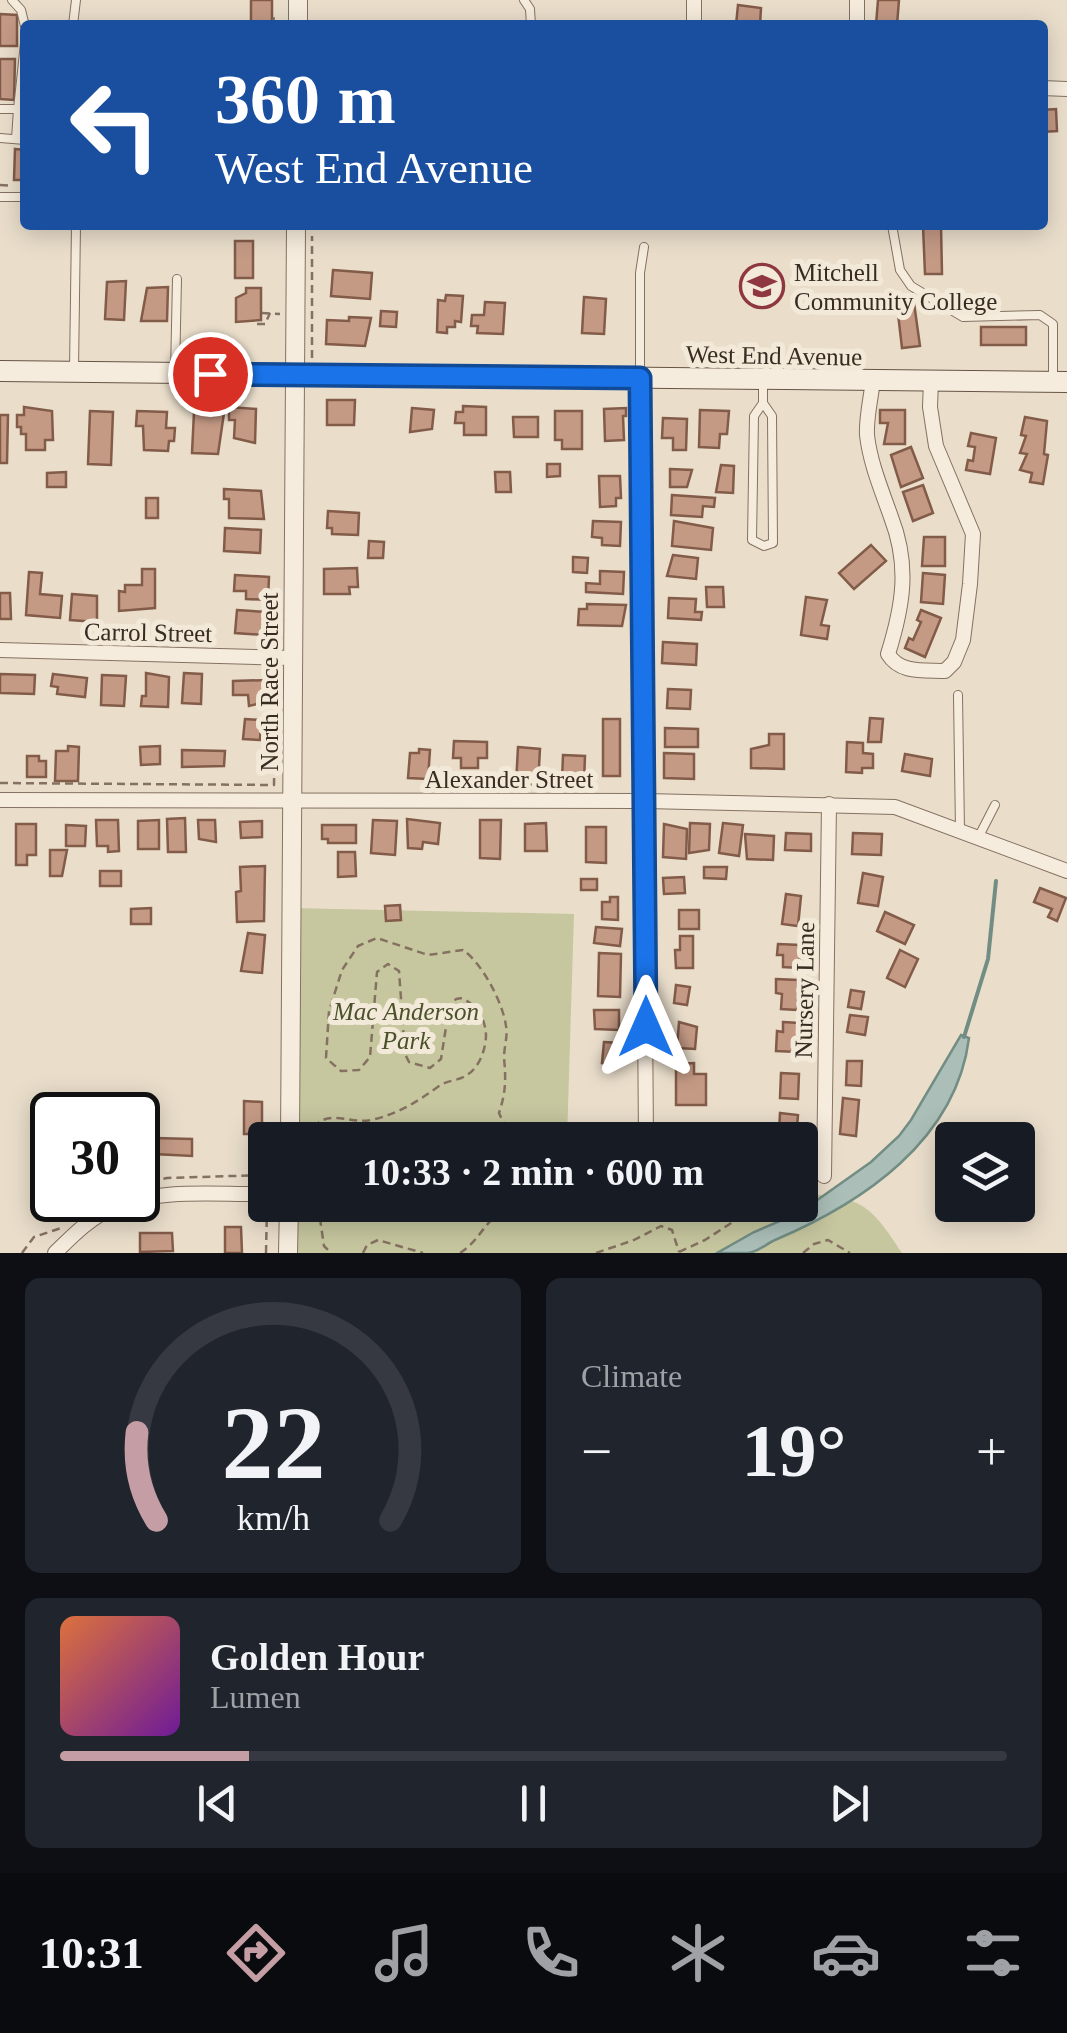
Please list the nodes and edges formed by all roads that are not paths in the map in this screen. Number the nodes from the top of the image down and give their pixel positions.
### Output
1 (20, 90) edge
2 (0, 109) edge
3 (18, 109) junction
4 (20, 129) edge
5 (76, 230) edge
6 (296, 230) edge
7 (893, 230) edge
8 (644, 247) dead end
9 (177, 279) dead end
10 (0, 371) edge
11 (74, 372) junction
12 (175, 373) junction
13 (295, 375) junction
14 (640, 378) junction
15 (764, 380) junction
16 (872, 380) junction
17 (932, 381) junction
18 (1060, 382) edge
19 (763, 403) junction
20 (0, 650) edge
21 (285, 660) junction
22 (958, 695) dead end
23 (0, 800) edge
24 (293, 800) junction
25 (646, 802) junction
26 (829, 804) junction
27 (995, 804) dead end
28 (960, 831) junction
29 (978, 838) junction
30 (1067, 870) edge
31 (290, 1122) edge
32 (646, 1122) edge
33 (824, 1176) dead end
34 (248, 1195) edge
35 (289, 1222) edge
36 (55, 1253) edge
37 (288, 1253) edge

1 - 3 lane
2 - 3 lane
3 - 4 lane
5 - 11 lane
6 - 13 street, North Race Street
7 - 18 lane
8 - 14 lane
9 - 12 lane
10 - 11 main road, West End Avenue
11 - 12 main road, West End Avenue
12 - 13 main road, West End Avenue
13 - 14 main road, West End Avenue
13 - 21 street, North Race Street
14 - 15 main road, West End Avenue
14 - 25 street
15 - 16 main road, West End Avenue
15 - 19 lane
16 - 17 main road, West End Avenue
16 - 17 street
17 - 18 main road, West End Avenue
19 - 19 lane
20 - 21 street, Carrol Street
21 - 24 street, North Race Street
22 - 28 lane
23 - 24 street, Alexander Street
24 - 25 street, Alexander Street
24 - 31 street, North Race Street
25 - 26 street, Alexander Street
25 - 32 street
26 - 28 street, Alexander Street
26 - 33 street, Nursery Lane
27 - 29 lane
28 - 29 street, Alexander Street
29 - 30 street, Alexander Street
34 - 36 street
35 - 37 street

